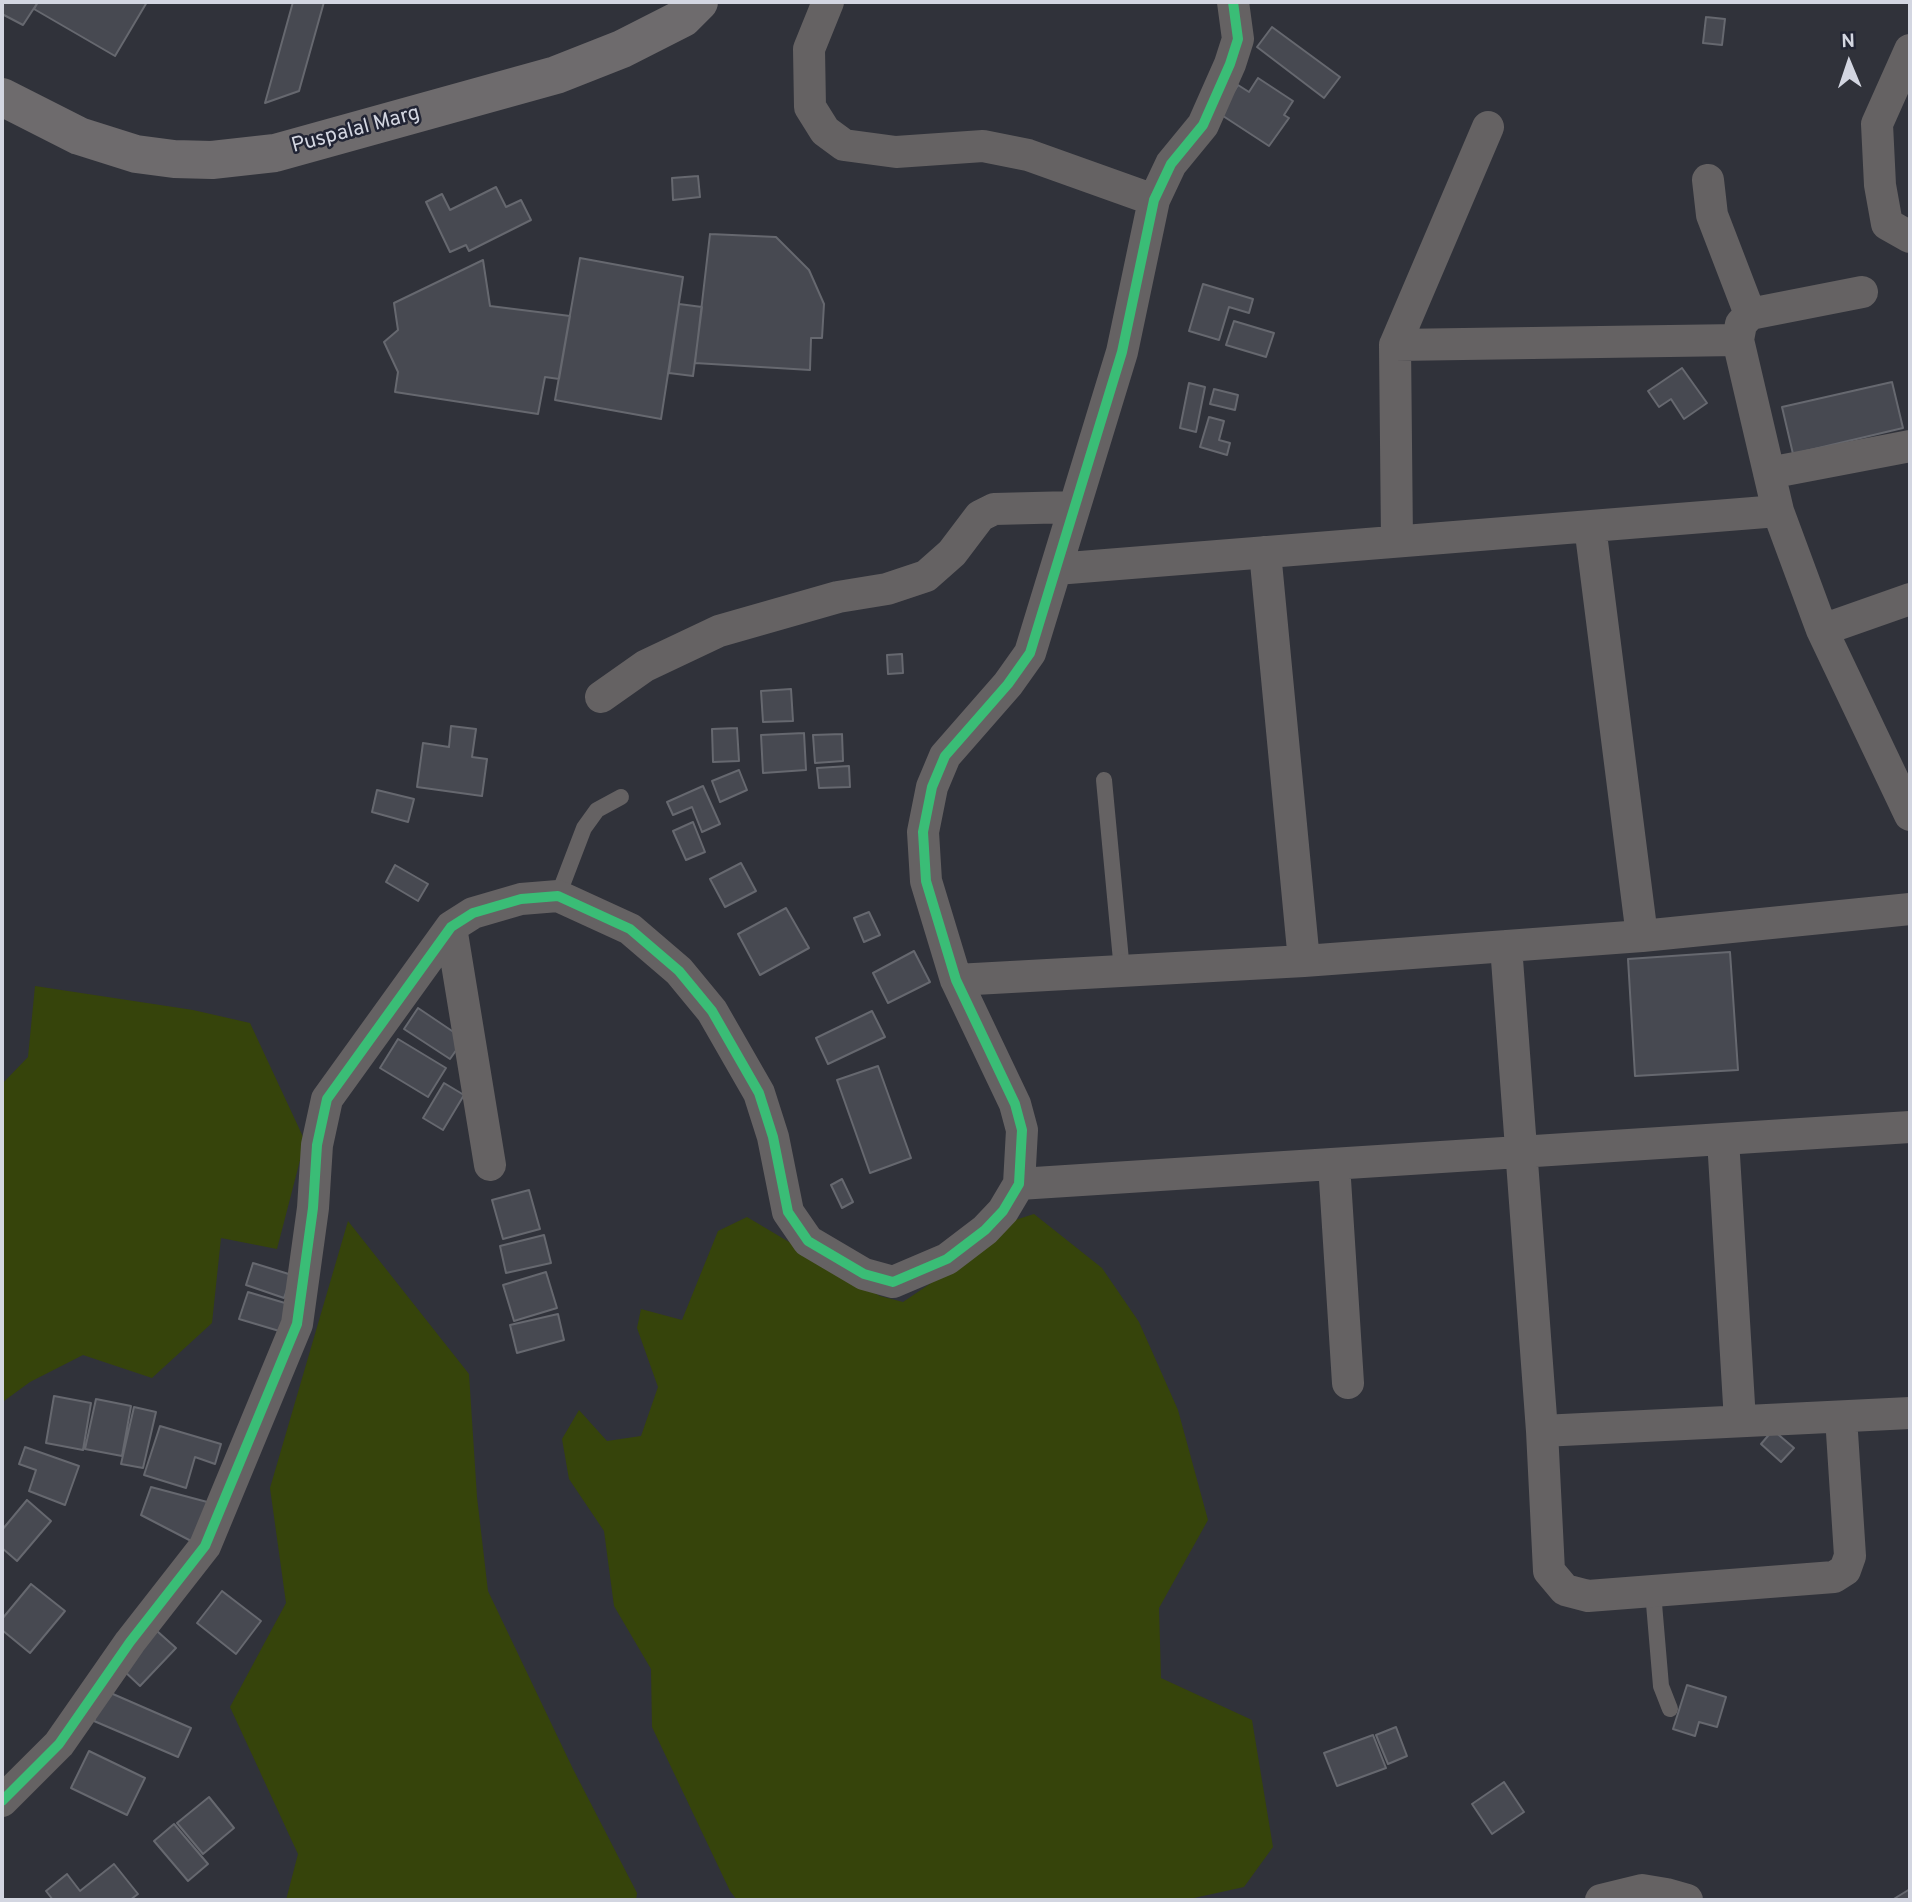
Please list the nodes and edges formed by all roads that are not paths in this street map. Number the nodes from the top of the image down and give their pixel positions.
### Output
1 (699, 2) edge
2 (828, 2) edge
3 (1233, 2) edge
4 (1910, 50) edge
5 (2, 97) edge
6 (1488, 127) dead end
7 (1708, 180) dead end
8 (1154, 200) junction
9 (1910, 237) edge
10 (1862, 292) dead end
11 (1744, 327) junction
12 (1395, 345) junction
13 (1910, 446) edge
14 (1769, 473) junction
15 (1073, 507) junction
16 (1778, 511) junction
17 (1590, 526) junction
18 (1397, 541) junction
19 (1265, 552) junction
20 (1056, 569) junction
21 (1910, 599) edge
22 (1822, 630) junction
23 (601, 697) dead end
24 (1104, 780) dead end
25 (621, 797) dead end
26 (1907, 800) edge
27 (558, 896) junction
28 (1910, 909) edge
29 (452, 927) junction
30 (1642, 936) junction
31 (1506, 946) junction
32 (1304, 961) junction
33 (1122, 971) junction
34 (956, 980) junction
35 (1910, 1127) edge
36 (1723, 1139) junction
37 (1520, 1152) junction
38 (1334, 1164) junction
39 (490, 1166) dead end
40 (1019, 1184) junction
41 (1348, 1383) dead end
42 (1910, 1413) edge
43 (1841, 1417) junction
44 (1740, 1421) junction
45 (1542, 1431) junction
46 (1653, 1591) junction
47 (1670, 1709) dead end
48 (2, 1801) edge
49 (1601, 1900) edge
50 (1687, 1900) edge

1 - 5 main road, Puspalal Marg
2 - 8 street
3 - 8 street
4 - 9 street
6 - 12 street
7 - 11 street
8 - 15 street
10 - 11 street
11 - 12 street
11 - 14 street
12 - 18 street
13 - 14 street
14 - 16 street
15 - 20 street
15 - 23 street
16 - 17 street
16 - 22 street
17 - 18 street
17 - 30 street
18 - 19 street
19 - 20 street
19 - 32 street
20 - 34 street
21 - 22 street
22 - 26 street
24 - 33 lane
25 - 27 lane
27 - 29 street
27 - 40 street
28 - 30 street
29 - 39 street
29 - 48 street
30 - 31 street
31 - 32 street
31 - 37 street
32 - 33 street
33 - 34 street
34 - 40 street
35 - 36 street
36 - 37 street
36 - 44 street
37 - 38 street
37 - 45 street
38 - 40 street
38 - 41 street
42 - 43 street
43 - 44 street
43 - 46 street
44 - 45 street
45 - 46 street
46 - 47 lane
49 - 50 street

